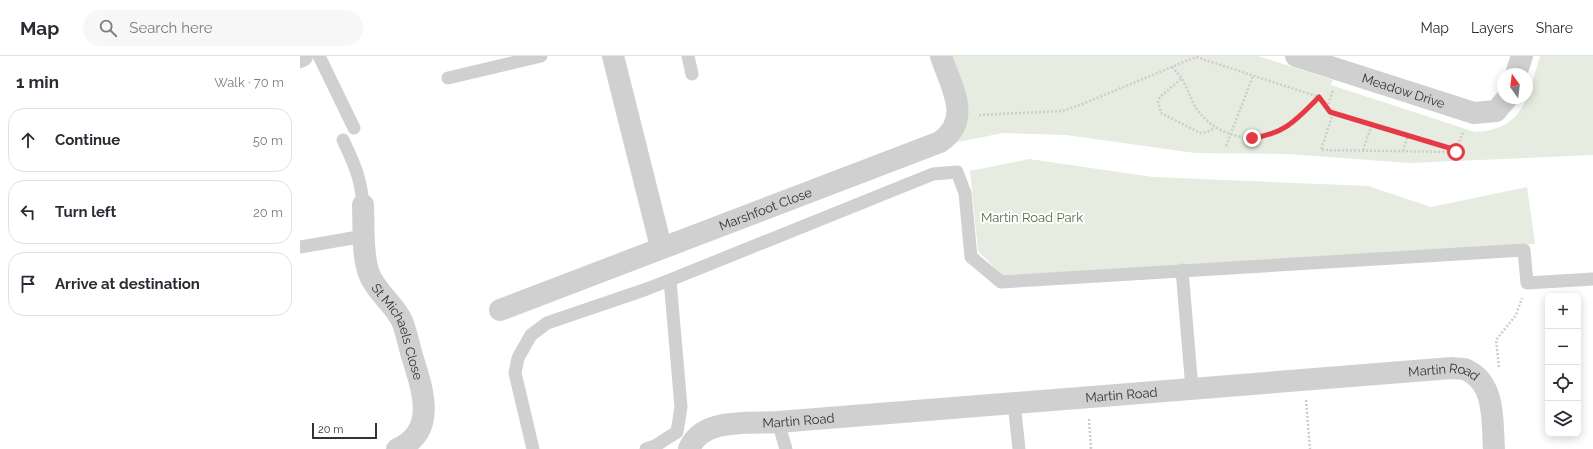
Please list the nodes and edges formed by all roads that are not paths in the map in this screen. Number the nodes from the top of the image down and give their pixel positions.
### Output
1 (318, 56) edge
2 (541, 56) edge
3 (613, 56) edge
4 (688, 56) edge
5 (941, 56) edge
6 (1296, 56) edge
7 (1522, 56) edge
8 (1518, 68) edge
9 (692, 74) dead end
10 (448, 78) dead end
11 (1502, 104) edge
12 (354, 128) dead end
13 (343, 140) dead end
14 (363, 205) joint
15 (364, 236) junction
16 (300, 247) edge
17 (661, 247) junction
18 (1182, 270) junction
19 (1593, 279) edge
20 (670, 280) junction
21 (500, 310) dead end
22 (1192, 389) junction
23 (1014, 403) junction
24 (778, 422) junction
25 (686, 441) edge
26 (409, 446) edge
27 (533, 449) edge
28 (646, 449) edge
29 (786, 449) edge
30 (1019, 449) edge
31 (1494, 449) edge

1 - 12 lane
2 - 10 lane
3 - 17 street
4 - 9 lane
5 - 17 street, Marshfoot Close
6 - 11 street, Meadow Drive
7 - 8 street
13 - 14 lane
14 - 15 street, St Michaels Close
15 - 16 lane
15 - 26 street, St Michaels Close
17 - 21 street, Marshfoot Close
18 - 19 lane
18 - 20 lane
18 - 22 lane
20 - 25 lane
20 - 27 lane
22 - 23 street, Martin Road
22 - 31 street, Martin Road
23 - 24 street, Martin Road
23 - 30 lane
24 - 25 street, Martin Road
24 - 29 lane
25 - 28 lane

